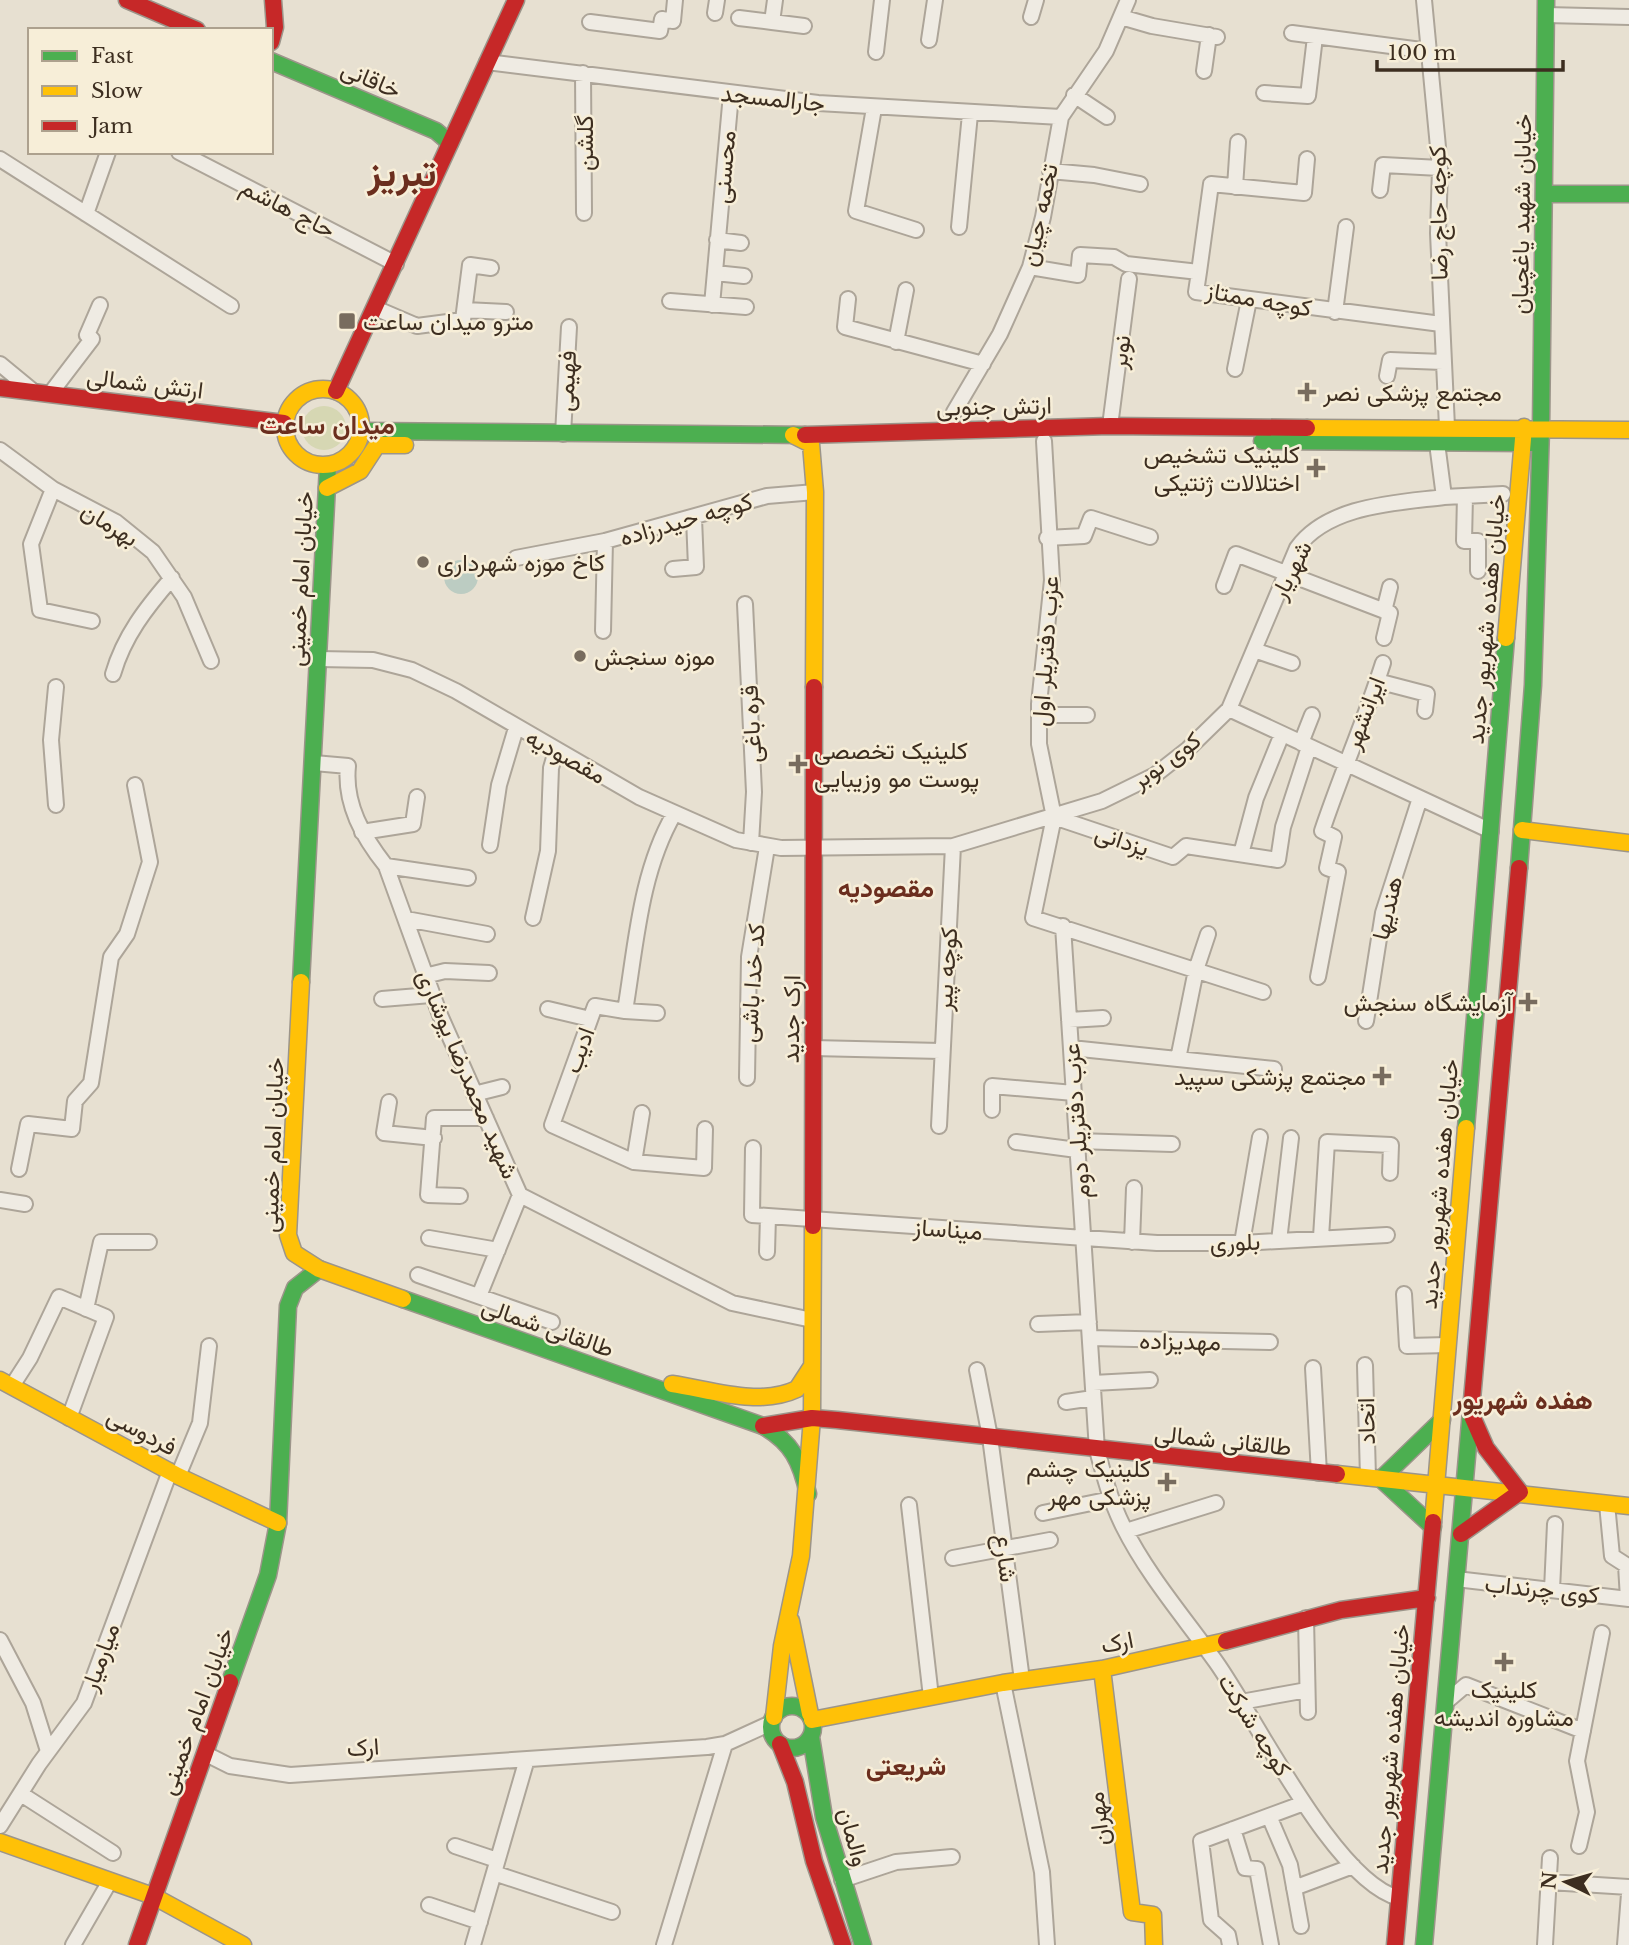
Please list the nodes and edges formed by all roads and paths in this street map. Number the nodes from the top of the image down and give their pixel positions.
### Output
1 (127, 0) edge
2 (273, 0) edge
3 (516, 0) edge
4 (675, 0) edge
5 (775, 0) edge
6 (881, 0) edge
7 (936, 0) edge
8 (1036, 0) edge
9 (1128, 0) edge
10 (1424, 0) edge
11 (1546, 8) edge
12 (160, 14) junction
13 (1031, 17) dead end
14 (1121, 17) junction
15 (1629, 17) edge
16 (739, 18) dead end
17 (590, 22) dead end
18 (772, 22) junction
19 (804, 26) dead end
20 (155, 28) edge
21 (192, 28) edge
22 (1292, 33) dead end
23 (273, 34) edge
24 (1315, 37) junction
25 (929, 40) dead end
26 (1429, 51) junction
27 (876, 52) dead end
28 (273, 62) edge
29 (487, 62) junction
30 (1204, 71) dead end
31 (583, 73) junction
32 (1264, 93) dead end
33 (731, 94) junction
34 (1074, 95) junction
35 (874, 108) junction
36 (970, 114) junction
37 (1061, 117) junction
38 (1107, 117) dead end
39 (1238, 142) dead end
40 (450, 143) junction
41 (107, 154) edge
42 (183, 154) edge
43 (0, 159) edge
44 (1307, 159) dead end
45 (1440, 168) junction
46 (1050, 172) junction
47 (1140, 184) dead end
48 (1235, 187) junction
49 (1380, 190) dead end
50 (1545, 194) junction
51 (1629, 194) edge
52 (86, 214) junction
53 (584, 214) dead end
54 (959, 227) dead end
55 (1346, 227) dead end
56 (916, 230) dead end
57 (717, 240) junction
58 (741, 243) dead end
59 (396, 264) junction
60 (1030, 267) junction
61 (491, 268) dead end
62 (1199, 272) junction
63 (715, 273) junction
64 (744, 276) dead end
65 (1129, 279) dead end
66 (906, 290) dead end
67 (848, 299) dead end
68 (670, 300) dead end
69 (1249, 300) junction
70 (100, 305) dead end
71 (712, 305) junction
72 (231, 306) dead end
73 (746, 307) dead end
74 (376, 308) junction
75 (465, 310) junction
76 (506, 312) dead end
77 (1335, 312) junction
78 (1441, 324) junction
79 (569, 327) dead end
80 (896, 342) junction
81 (1443, 362) junction
82 (983, 363) junction
83 (0, 364) edge
84 (1235, 369) dead end
85 (1387, 376) dead end
86 (0, 388) edge
87 (336, 391) junction
88 (43, 393) junction
89 (284, 423) junction
90 (1111, 426) junction
91 (1447, 427) junction
92 (947, 430) junction
93 (1629, 430) edge
94 (361, 431) junction
95 (513, 433) junction
96 (563, 434) junction
97 (793, 435) junction
98 (1532, 435) junction
99 (1044, 441) junction
100 (1437, 443) junction
101 (1629, 444) edge
102 (0, 450) edge
103 (813, 451) junction
104 (328, 466) junction
105 (327, 488) junction
106 (53, 489) junction
107 (815, 492) junction
108 (1503, 494) dead end
109 (1465, 496) junction
110 (1444, 497) junction
111 (694, 519) junction
112 (1150, 537) dead end
113 (1047, 538) junction
114 (605, 541) junction
115 (516, 558) dead end
116 (673, 569) dead end
117 (1478, 571) dead end
118 (1286, 574) junction
119 (172, 578) junction
120 (1224, 586) dead end
121 (1390, 587) dead end
122 (745, 604) dead end
123 (1384, 611) junction
124 (92, 621) dead end
125 (603, 631) dead end
126 (1384, 638) dead end
127 (1254, 649) junction
128 (319, 659) junction
129 (211, 660) dead end
130 (1292, 663) dead end
131 (1383, 663) dead end
132 (113, 674) dead end
133 (1504, 680) junction
134 (1377, 681) junction
135 (1532, 685) junction
136 (55, 687) dead end
137 (1229, 709) junction
138 (1425, 711) dead end
139 (1039, 715) junction
140 (1087, 715) dead end
141 (1312, 715) dead end
142 (516, 728) junction
143 (1282, 734) junction
144 (1305, 745) junction
145 (556, 751) junction
146 (314, 763) junction
147 (1345, 764) junction
148 (135, 785) dead end
149 (417, 797) dead end
150 (1420, 798) junction
151 (56, 805) dead end
152 (674, 814) junction
153 (1054, 817) junction
154 (1522, 830) junction
155 (1491, 831) junction
156 (362, 832) junction
157 (751, 843) junction
158 (1629, 843) edge
159 (490, 845) dead end
160 (953, 846) junction
161 (767, 847) junction
162 (816, 848) junction
163 (1241, 854) junction
164 (386, 866) junction
165 (468, 878) dead end
166 (533, 918) dead end
167 (406, 919) junction
168 (1063, 926) junction
169 (486, 934) dead end
170 (1208, 934) dead end
171 (1196, 970) junction
172 (489, 973) dead end
173 (425, 976) junction
174 (1318, 977) dead end
175 (1263, 992) dead end
176 (431, 995) junction
177 (382, 999) dead end
178 (548, 1009) dead end
179 (625, 1011) junction
180 (657, 1013) dead end
181 (1103, 1018) dead end
182 (590, 1019) junction
183 (1069, 1020) junction
184 (1366, 1021) dead end
185 (813, 1048) junction
186 (1071, 1048) junction
187 (941, 1051) junction
188 (1178, 1059) junction
189 (1274, 1069) dead end
190 (747, 1078) dead end
191 (502, 1087) dead end
192 (1074, 1093) junction
193 (474, 1094) junction
194 (390, 1102) dead end
195 (992, 1110) dead end
196 (642, 1113) dead end
197 (486, 1118) junction
198 (939, 1126) dead end
199 (705, 1129) dead end
200 (1260, 1137) dead end
201 (434, 1138) junction
202 (1292, 1138) dead end
203 (1016, 1142) dead end
204 (1172, 1144) dead end
205 (1077, 1145) junction
206 (753, 1148) dead end
207 (634, 1161) junction
208 (19, 1170) dead end
209 (1390, 1173) dead end
210 (1134, 1188) dead end
211 (520, 1195) junction
212 (460, 1196) dead end
213 (0, 1200) edge
214 (25, 1204) dead end
215 (768, 1216) junction
216 (812, 1220) junction
217 (1387, 1235) dead end
218 (1321, 1237) junction
219 (429, 1238) dead end
220 (1083, 1238) junction
221 (1279, 1241) junction
222 (149, 1242) dead end
223 (1132, 1242) junction
224 (1242, 1243) junction
225 (498, 1250) junction
226 (767, 1252) dead end
227 (318, 1269) junction
228 (418, 1275) dead end
229 (1404, 1294) dead end
230 (479, 1296) junction
231 (86, 1309) junction
232 (812, 1320) junction
233 (552, 1322) dead end
234 (1088, 1322) junction
235 (1038, 1324) dead end
236 (1090, 1338) junction
237 (1270, 1342) dead end
238 (1448, 1345) junction
239 (209, 1346) dead end
240 (1365, 1365) dead end
241 (812, 1366) junction
242 (1313, 1368) dead end
243 (977, 1370) dead end
244 (615, 1375) junction
245 (1150, 1380) dead end
246 (6, 1383) edge
247 (1093, 1383) junction
248 (1094, 1398) junction
249 (1066, 1402) dead end
250 (1471, 1414) junction
251 (69, 1418) junction
252 (812, 1418) junction
253 (1442, 1420) junction
254 (763, 1426) junction
255 (990, 1437) junction
256 (1097, 1450) junction
257 (174, 1473) junction
258 (1319, 1473) junction
259 (1375, 1478) junction
260 (1436, 1483) junction
261 (1466, 1486) junction
262 (1520, 1492) junction
263 (808, 1494) junction
264 (1111, 1499) junction
265 (1216, 1503) dead end
266 (1607, 1504) junction
267 (909, 1505) dead end
268 (1629, 1506) edge
269 (1043, 1513) dead end
270 (272, 1520) junction
271 (1555, 1524) dead end
272 (1433, 1527) junction
273 (1126, 1531) junction
274 (1461, 1534) junction
275 (1049, 1540) dead end
276 (1005, 1548) junction
277 (953, 1558) dead end
278 (1456, 1579) junction
279 (1552, 1590) junction
280 (1427, 1598) junction
281 (1629, 1599) edge
282 (789, 1612) junction
283 (1306, 1618) junction
284 (1602, 1633) dead end
285 (0, 1640) edge
286 (1205, 1647) junction
287 (1102, 1669) junction
288 (1022, 1680) junction
289 (1003, 1683) junction
290 (1307, 1690) junction
291 (931, 1697) junction
292 (1241, 1702) junction
293 (1446, 1702) junction
294 (1308, 1712) dead end
295 (811, 1717) junction
296 (773, 1720) junction
297 (1583, 1731) junction
298 (811, 1737) junction
299 (725, 1744) junction
300 (780, 1744) junction
301 (48, 1751) junction
302 (206, 1754) junction
303 (527, 1759) junction
304 (21, 1794) junction
305 (1304, 1803) junction
306 (1269, 1816) junction
307 (0, 1826) edge
308 (1233, 1829) junction
309 (0, 1842) edge
310 (455, 1846) dead end
311 (1579, 1846) dead end
312 (113, 1853) dead end
313 (952, 1857) dead end
314 (1550, 1858) dead end
315 (1353, 1866) junction
316 (495, 1867) junction
317 (842, 1880) junction
318 (110, 1881) junction
319 (1549, 1882) junction
320 (1629, 1887) edge
321 (1294, 1888) junction
322 (1629, 1894) edge
323 (153, 1896) junction
324 (1399, 1898) junction
325 (429, 1905) dead end
326 (612, 1912) dead end
327 (480, 1922) junction
328 (1301, 1926) dead end
329 (72, 1945) edge
330 (137, 1945) edge
331 (243, 1945) edge
332 (473, 1945) edge
333 (664, 1945) edge
334 (843, 1945) edge
335 (863, 1945) edge
336 (1047, 1945) edge
337 (1154, 1945) edge
338 (1230, 1945) edge
339 (1271, 1945) edge
340 (1395, 1945) edge
341 (1424, 1945) edge
342 (1545, 1945) edge
343 (1625, 1945) edge

1 - 12 main road
2 - 23 main road
3 - 29 main road
4 - 17 street
5 - 18 street
6 - 27 street
7 - 25 street
8 - 13 street
9 - 14 street, تخمه چیان
10 - 26 street, کوچه حاج رضا
11 - 15 street
11 - 50 main road, خیابان شهید یاغچیان
12 - 20 street
12 - 21 main road
14 - 30 street
14 - 34 street, تخمه چیان
16 - 18 street
18 - 19 street
22 - 24 street
24 - 26 street
24 - 32 street
26 - 45 street, کوچه حاج رضا
28 - 40 main road, خاقانی
29 - 31 street, جارالمسجد
29 - 40 main road
31 - 33 street, جارالمسجد
31 - 53 street, گلشن
33 - 35 street, جارالمسجد
33 - 57 street, محسنی
34 - 37 street, تخمه چیان
34 - 38 street
35 - 36 street, جارالمسجد
35 - 56 street
36 - 37 street, جارالمسجد
36 - 54 street
37 - 46 street, تخمه چیان
39 - 48 street
40 - 59 main road
41 - 52 street
42 - 59 street, حاج هاشم
43 - 52 street
44 - 48 street
45 - 49 street
45 - 78 street, کوچه حاج رضا
46 - 47 street
46 - 60 street, تخمه چیان
48 - 62 street
50 - 51 main road
50 - 98 main road, خیابان شهید یاغچیان
52 - 72 street
55 - 77 street
57 - 58 street, محسنی
57 - 63 street, محسنی
59 - 74 main road
60 - 62 street, کوچه ممتاز
60 - 82 street, تخمه چیان
61 - 75 street
62 - 69 street, کوچه ممتاز
63 - 64 street
63 - 71 street, محسنی
65 - 90 street, نوبر
66 - 80 street
67 - 80 street
68 - 71 street
69 - 77 street, کوچه ممتاز
69 - 84 street
70 - 88 street
71 - 73 street
74 - 75 street
74 - 87 main road
75 - 76 street
77 - 78 street, کوچه ممتاز
78 - 81 street, کوچه حاج رضا
79 - 96 street, فهیمی
80 - 82 street
81 - 85 street
81 - 91 street, کوچه حاج رضا
82 - 92 street, تخمه چیان
83 - 88 street
86 - 88 main road, ارتش شمالی
87 - 89 main road
87 - 94 main road
88 - 89 main road, ارتش شمالی
89 - 104 main road
90 - 91 main road, ارتش جنوبی
90 - 92 main road, ارتش جنوبی
91 - 98 main road, ارتش جنوبی
92 - 97 main road, ارتش جنوبی
93 - 98 main road, ارتش جنوبی
94 - 95 main road, ارتش جنوبی
94 - 104 main road
95 - 96 main road, ارتش جنوبی
95 - 105 main road
96 - 97 main road, ارتش جنوبی
97 - 103 main road
98 - 100 main road, ارتش جنوبی
98 - 101 main road, ارتش جنوبی
98 - 133 main road, خیابان هفده شهریور جدید
98 - 135 main road, خیابان هفده شهریور جدید
99 - 100 main road, ارتش جنوبی
99 - 103 main road, ارتش جنوبی
99 - 113 street, عزب دفتریلر اول
100 - 110 street
102 - 106 street, بهرمان
103 - 107 main road, ارک جدید
104 - 105 main road, خیابان امام خمینی
105 - 128 main road, خیابان امام خمینی
106 - 119 street, بهرمان
106 - 124 street
107 - 111 street, کوچه حیدرزاده
107 - 162 main road, ارک جدید
108 - 109 street, شهریار
109 - 110 street, شهریار
109 - 117 street
110 - 118 street, شهریار
111 - 114 street, کوچه حیدرزاده
111 - 116 street
112 - 113 street
113 - 139 street, عزب دفتریلر اول
114 - 115 street, کوچه حیدرزاده
114 - 125 street
118 - 120 street
118 - 123 street
118 - 127 street, شهریار
119 - 129 street, بهرمان
119 - 132 street
121 - 123 street
122 - 157 street, قره باغی
123 - 126 street
127 - 130 street
127 - 137 street, شهریار
128 - 142 street, مقصودیه
128 - 146 main road, خیابان امام خمینی
131 - 134 street, ایرانشهر
133 - 135 main road
133 - 155 main road, خیابان هفده شهریور جدید
134 - 138 street
134 - 147 street, ایرانشهر
135 - 154 main road, خیابان هفده شهریور جدید
136 - 151 street
137 - 143 street
137 - 153 street, کوی نوبر
139 - 140 street
139 - 153 street, عزب دفتریلر اول
141 - 144 street
142 - 145 street, مقصودیه
142 - 159 street
143 - 144 street
143 - 163 street
144 - 147 street
144 - 163 street
145 - 152 street, مقصودیه
145 - 166 street
146 - 156 street, شهید محمدرضا یوشاری
146 - 227 main road, خیابان امام خمینی
147 - 150 street
147 - 174 street, ایرانشهر
148 - 208 street
149 - 156 street
150 - 155 street
150 - 184 street, هندیها
152 - 157 street, مقصودیه
152 - 179 street, ادیب
153 - 160 street, کوی نوبر
153 - 163 street, یزدانی
153 - 168 street
154 - 158 main road
154 - 250 main road, خیابان هفده شهریور جدید
155 - 238 main road, خیابان هفده شهریور جدید
156 - 164 street, شهید محمدرضا یوشاری
157 - 161 street, مقصودیه
160 - 162 street, کوی نوبر
160 - 187 street, کوچه پیر
161 - 162 street, مقصودیه
161 - 190 street, کد خدا باشی
162 - 185 main road, ارک جدید
164 - 165 street
164 - 167 street, شهید محمدرضا یوشاری
167 - 169 street
167 - 173 street, شهید محمدرضا یوشاری
168 - 171 street
168 - 183 street, عزب دفتریلر دوم
170 - 171 street
171 - 175 street
171 - 188 street
172 - 173 street
173 - 176 street, شهید محمدرضا یوشاری
176 - 177 street
176 - 193 street, شهید محمدرضا یوشاری
178 - 182 street
179 - 180 street
179 - 182 street, ادیب
181 - 183 street
182 - 207 street, ادیب
183 - 186 street, عزب دفتریلر دوم
185 - 187 street
185 - 216 main road, ارک جدید
186 - 188 street
186 - 192 street, عزب دفتریلر دوم
187 - 198 street, کوچه پیر
188 - 189 street
191 - 193 street
192 - 195 street
192 - 205 street, عزب دفتریلر دوم
193 - 197 street, شهید محمدرضا یوشاری
194 - 201 street
196 - 207 street
197 - 201 street
197 - 211 street, شهید محمدرضا یوشاری
199 - 207 street, ادیب
200 - 224 street
201 - 212 street
202 - 221 street
203 - 205 street
204 - 205 street
205 - 220 street, عزب دفتریلر دوم
206 - 215 street
209 - 218 street
210 - 223 street
211 - 225 street
211 - 232 street, شهید محمدرضا یوشاری
213 - 214 street
215 - 216 street, میناساز
215 - 226 street
216 - 220 street, میناساز
216 - 232 main road, ارک جدید
217 - 218 street, بلوری
218 - 221 street, بلوری
219 - 225 street
220 - 223 street, بلوری
220 - 234 street, عزب دفتریلر دوم
221 - 224 street, بلوری
222 - 231 street
223 - 224 street, بلوری
225 - 230 street
227 - 244 main road, طالقانی شمالی
227 - 270 main road, خیابان امام خمینی
228 - 230 street
229 - 238 street
230 - 233 street
231 - 246 street
231 - 251 street
232 - 241 main road, ارک جدید
234 - 235 street
234 - 236 street, عزب دفتریلر دوم
236 - 237 street, مهدیزاده
236 - 247 street, عزب دفتریلر دوم
238 - 253 main road, خیابان هفده شهریور جدید
239 - 257 street, میارمیار
240 - 259 street, اتحاد
241 - 244 main road
241 - 252 main road, ارک جدید
242 - 258 street
243 - 255 street, شارع
244 - 254 main road, طالقانی شمالی
245 - 247 street
246 - 251 main road, فردوسی
247 - 248 street, عزب دفتریلر دوم
248 - 249 street
248 - 256 street, عزب دفتریلر دوم
250 - 261 main road, خیابان هفده شهریور جدید
250 - 262 main road
251 - 257 main road, فردوسی
252 - 254 main road, طالقانی شمالی
252 - 255 main road, طالقانی شمالی
252 - 263 main road, ارک جدید
253 - 259 main road
253 - 260 main road, خیابان هفده شهریور جدید
254 - 263 main road
255 - 256 main road, طالقانی شمالی
255 - 276 street, شارع
256 - 258 main road, طالقانی شمالی
256 - 264 street, عزب دفتریلر دوم
257 - 270 main road, فردوسی
257 - 301 street, میارمیار
258 - 259 main road, طالقانی شمالی
259 - 260 main road, طالقانی شمالی
259 - 272 main road
260 - 261 main road, طالقانی شمالی
260 - 272 main road, خیابان هفده شهریور جدید
261 - 262 main road, طالقانی شمالی
261 - 274 main road, خیابان هفده شهریور جدید
262 - 266 main road, طالقانی شمالی
262 - 274 main road
263 - 282 main road, ارک جدید
264 - 269 street
264 - 273 street, عزب دفتریلر دوم
265 - 273 street
266 - 268 main road, طالقانی شمالی
266 - 281 street
267 - 291 street
270 - 302 main road, خیابان امام خمینی
271 - 279 street
272 - 280 main road, خیابان هفده شهریور جدید
273 - 286 street, کوچه شرکت
274 - 278 main road, خیابان هفده شهریور جدید
275 - 276 street
276 - 277 street
276 - 288 street, شارع
278 - 279 street, کوی چرنداب
278 - 293 main road, خیابان هفده شهریور جدید
279 - 281 street, کوی چرنداب
280 - 283 main road, ارک
280 - 324 main road, خیابان هفده شهریور جدید
282 - 295 main road
282 - 296 main road
283 - 286 main road, ارک
283 - 290 street
284 - 297 street
285 - 301 street
286 - 287 main road, ارک
286 - 292 street, کوچه شرکت
287 - 288 main road, ارک
287 - 337 main road, مهران
288 - 289 main road, ارک
289 - 291 main road, ارک
289 - 336 street
290 - 292 street
290 - 294 street
291 - 295 main road, ارک
292 - 305 street, کوچه شرکت
293 - 297 street
293 - 341 main road, خیابان هفده شهریور جدید
295 - 296 main road
295 - 298 main road
296 - 299 street, ارک
296 - 300 main road
297 - 311 street
298 - 300 main road
298 - 317 main road, والمان
299 - 303 street, ارک
299 - 333 street
300 - 334 main road, والمان
301 - 304 street, میارمیار
302 - 303 street, ارک
302 - 323 main road, خیابان امام خمینی
303 - 316 street
304 - 307 street, میارمیار
304 - 312 street
305 - 306 street, کوچه شرکت
305 - 315 street, کوچه شرکت
306 - 308 street, کوچه شرکت
306 - 321 street
308 - 338 street, کوچه شرکت
308 - 339 street
309 - 318 main road
310 - 316 street
313 - 317 street
314 - 319 street
315 - 321 street
315 - 324 street, کوچه شرکت
316 - 326 street
316 - 327 street
317 - 335 main road, والمان
318 - 323 main road
318 - 329 street
319 - 320 street
319 - 342 street
321 - 328 street
322 - 343 street
323 - 330 main road, خیابان امام خمینی
323 - 331 main road
324 - 340 main road, خیابان هفده شهریور جدید
325 - 327 street
327 - 332 street

